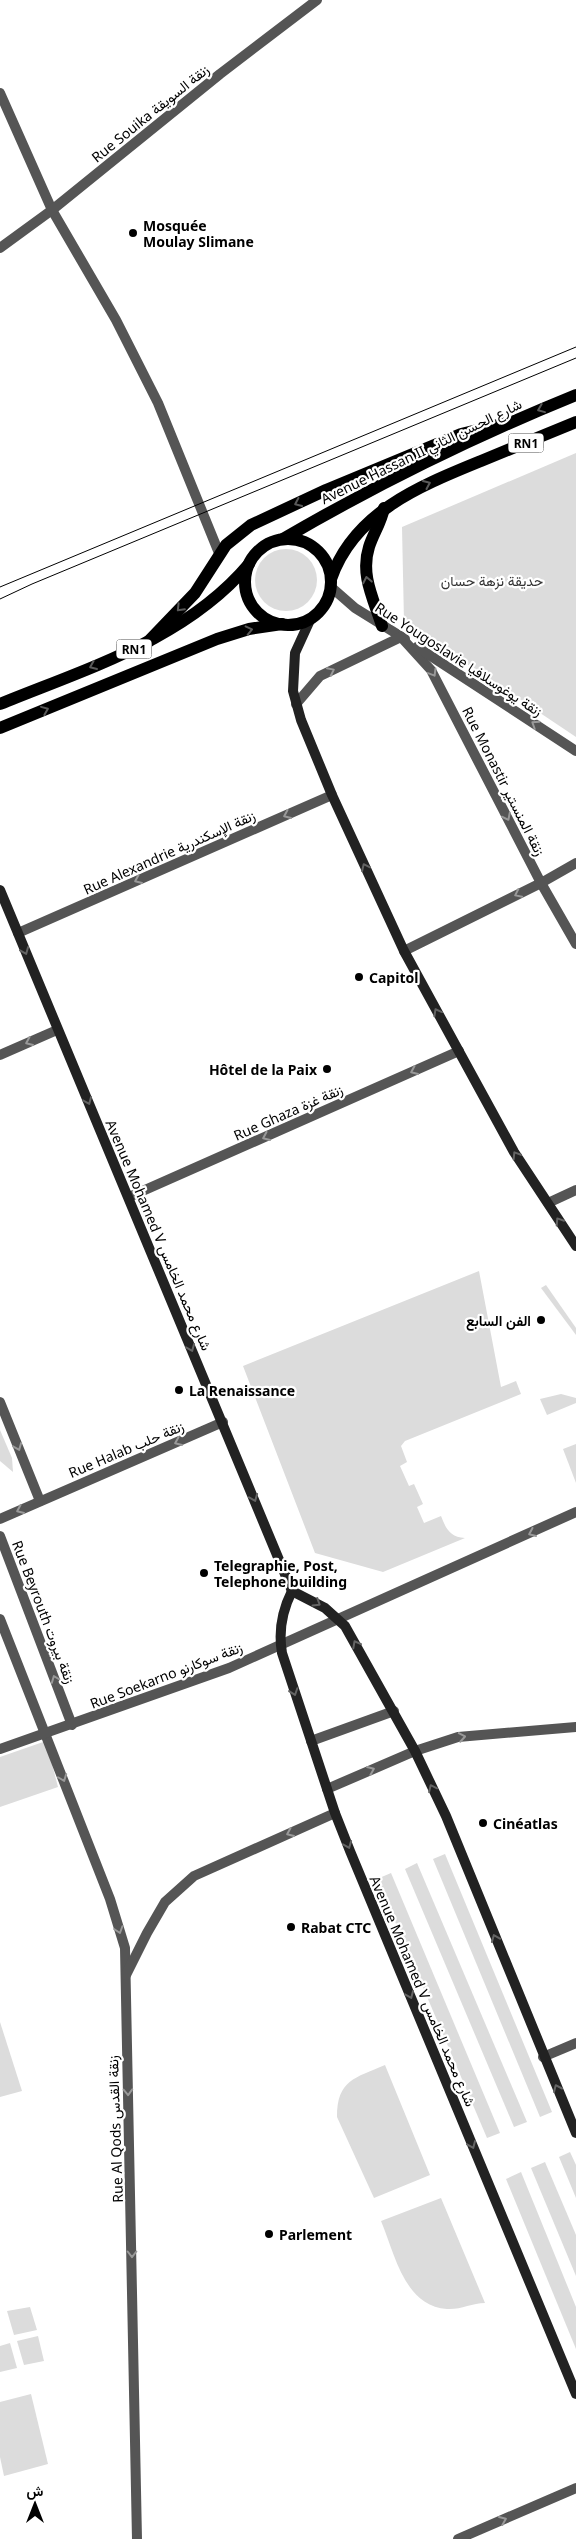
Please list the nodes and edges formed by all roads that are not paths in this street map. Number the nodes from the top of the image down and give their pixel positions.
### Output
1 (317, 0) edge
2 (0, 94) edge
3 (52, 210) junction
4 (0, 248) edge
5 (576, 395) edge
6 (576, 422) edge
7 (506, 423) junction
8 (384, 508) junction
9 (283, 539) junction
10 (219, 553) junction
11 (249, 564) junction
12 (331, 583) junction
13 (311, 618) junction
14 (282, 624) junction
15 (382, 626) junction
16 (401, 637) junction
17 (148, 642) junction
18 (0, 704) edge
19 (296, 704) junction
20 (0, 728) edge
21 (576, 751) edge
22 (332, 795) junction
23 (576, 863) edge
24 (541, 883) junction
25 (0, 890) edge
26 (18, 933) junction
27 (576, 944) edge
28 (404, 951) junction
29 (57, 1030) junction
30 (459, 1052) junction
31 (0, 1054) edge
32 (576, 1190) edge
33 (129, 1197) junction
34 (548, 1203) junction
35 (576, 1246) edge
36 (0, 1402) edge
37 (223, 1422) junction
38 (40, 1501) junction
39 (576, 1512) edge
40 (0, 1519) edge
41 (0, 1536) edge
42 (292, 1591) junction
43 (0, 1619) edge
44 (339, 1620) junction
45 (281, 1645) junction
46 (394, 1711) junction
47 (72, 1725) junction
48 (576, 1727) edge
49 (45, 1732) junction
50 (311, 1741) junction
51 (0, 1749) edge
52 (415, 1751) junction
53 (327, 1789) junction
54 (335, 1813) junction
55 (125, 1979) junction
56 (576, 2044) edge
57 (543, 2057) junction
58 (576, 2133) edge
59 (576, 2394) edge
60 (576, 2488) edge
61 (137, 2539) edge
62 (458, 2539) edge

1 - 3 street, Rue Souika زنقة السويقة
2 - 3 street
3 - 4 street, Rue Souika زنقة السويقة
3 - 10 street
5 -> 7 main road, Avenue Hassan II شارع الحسن الثاني / RN1
8 -> 6 main road, RN1
7 - 9 main road, Avenue Hassan II شارع الحسن الثاني / RN1
7 -> 10 main road
8 - 12 main road, RN1
15 -> 8 main road
9 - 11 main road, RN1
9 - 12 main road
10 -> 17 main road
11 - 14 main road
11 - 17 main road, RN1
12 - 13 main road, RN1
12 - 15 street, Rue Yougoslavie زنقة يوغوسلافيا
13 - 14 main road, RN1
13 - 19 main road
20 -> 14 main road, RN1
15 - 16 street, Rue Yougoslavie زنقة يوغوسلافيا
19 -> 16 street
21 -> 16 street, Rue Yougoslavie زنقة يوغوسلافيا
16 -> 24 street, Rue Monastir زنقة المنستير
17 -> 18 main road, RN1
19 - 22 main road
22 -> 26 street, Rue Alexandrie زنقة الإسكندرية
28 -> 22 main road
23 - 24 street
24 - 27 street, Rue Monastir زنقة المنستير
24 -> 28 street
25 - 26 main road, Avenue Mohamed V شارع محمد الخامس
26 -> 29 main road, Avenue Mohamed V شارع محمد الخامس
30 -> 28 main road
29 -> 31 street
29 -> 33 main road, Avenue Mohamed V شارع محمد الخامس
30 -> 33 street, Rue Ghaza زنقة غزة
34 -> 30 main road
32 - 34 street
33 -> 37 main road, Avenue Mohamed V شارع محمد الخامس
35 -> 34 main road
36 -> 38 street
37 -> 38 street, Rue Halab زنقة حلب
37 -> 42 main road, Avenue Mohamed V شارع محمد الخامس
38 -> 40 street
39 -> 44 street, Rue Soekarno زنقة سوكارنو
47 -> 41 street, Rue Beyrouth زنقة بيروت
42 -> 44 main road
42 - 45 main road, Avenue Mohamed V شارع محمد الخامس
43 - 49 street
44 - 45 street, Rue Soekarno زنقة سوكارنو
46 -> 44 main road
45 - 47 street, Rue Soekarno زنقة سوكارنو
45 -> 50 main road, Avenue Mohamed V شارع محمد الخامس
46 - 50 street
46 - 52 main road
47 - 49 street, Rue Soekarno زنقة سوكارنو
52 -> 48 street
49 - 51 street, Rue Soekarno زنقة سوكارنو
49 -> 55 street, Rue Al Qods زنقة القدس
50 - 53 main road, Avenue Mohamed V شارع محمد الخامس
53 -> 52 street
57 -> 52 main road
53 - 54 main road, Avenue Mohamed V شارع محمد الخامس
54 -> 55 street
54 -> 59 main road, Avenue Mohamed V شارع محمد الخامس
55 -> 61 street, Rue Al Qods زنقة القدس
56 - 57 street
58 -> 57 main road
62 -> 60 street

